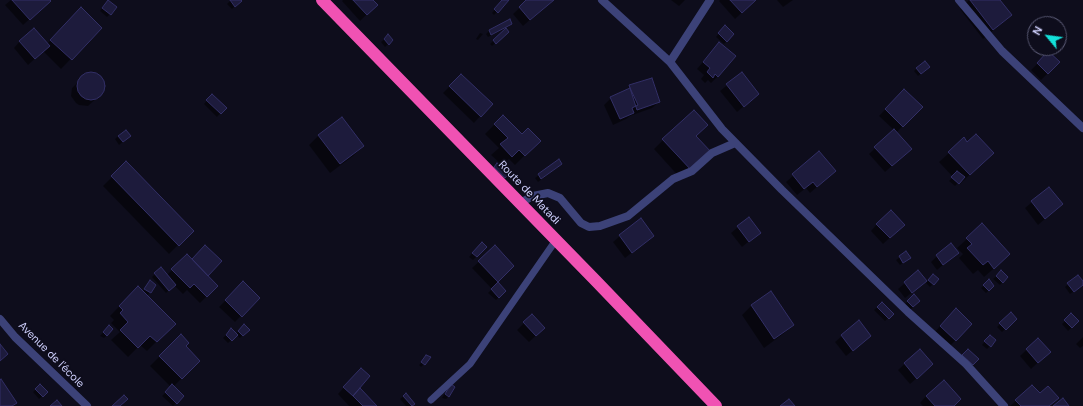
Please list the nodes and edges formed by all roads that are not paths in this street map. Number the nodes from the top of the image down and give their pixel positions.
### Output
1 (322, 0) edge
2 (602, 0) edge
3 (710, 0) edge
4 (959, 0) edge
5 (670, 62) junction
6 (1083, 128) edge
7 (736, 143) junction
8 (520, 203) junction
9 (556, 240) junction
10 (0, 319) edge
11 (431, 400) dead end
12 (87, 406) edge
13 (716, 406) edge
14 (1004, 406) edge

1 - 8 highway, Route de Matadi
2 - 5 street
3 - 5 street
4 - 6 street
5 - 7 street
7 - 8 street
7 - 14 street
8 - 9 highway, Route de Matadi
9 - 11 lane
9 - 13 highway, Route de Matadi
10 - 12 street, Avenue de l'école

